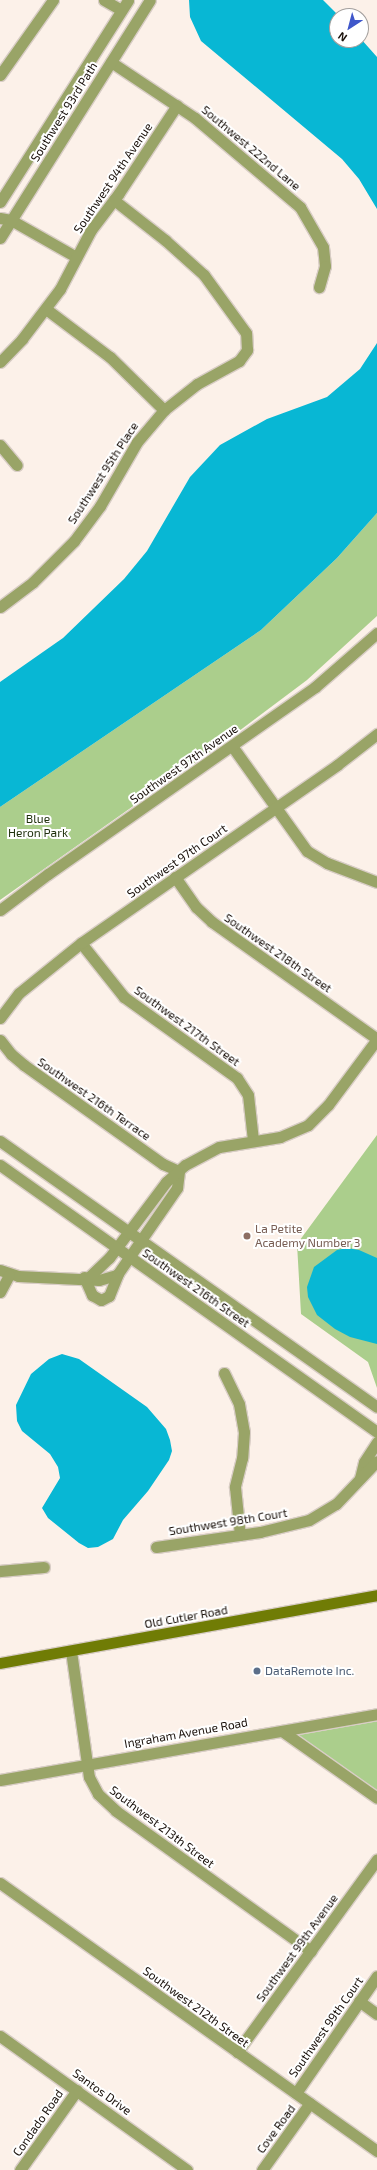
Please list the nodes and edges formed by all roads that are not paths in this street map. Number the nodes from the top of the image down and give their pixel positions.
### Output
1 (53, 0) edge
2 (104, 0) edge
3 (128, 0) edge
4 (150, 0) edge
5 (122, 10) junction
6 (111, 62) junction
7 (0, 75) edge
8 (177, 105) junction
9 (114, 200) junction
10 (0, 202) edge
11 (0, 218) edge
12 (12, 220) junction
13 (0, 238) edge
14 (76, 257) junction
15 (318, 287) dead end
16 (46, 309) junction
17 (0, 362) edge
18 (164, 410) junction
19 (0, 445) edge
20 (17, 465) dead end
21 (0, 607) edge
22 (377, 633) edge
23 (377, 734) edge
24 (232, 746) junction
25 (275, 808) junction
26 (175, 877) junction
27 (377, 882) edge
28 (0, 910) edge
29 (82, 943) junction
30 (0, 1018) edge
31 (377, 1039) edge
32 (0, 1040) edge
33 (253, 1140) junction
34 (0, 1141) edge
35 (0, 1165) edge
36 (179, 1171) junction
37 (129, 1232) junction
38 (142, 1241) junction
39 (117, 1248) junction
40 (131, 1258) junction
41 (5, 1273) edge
42 (118, 1274) junction
43 (86, 1278) junction
44 (0, 1292) edge
45 (224, 1373) dead end
46 (377, 1407) edge
47 (377, 1432) edge
48 (377, 1442) edge
49 (377, 1461) edge
50 (360, 1478) junction
51 (240, 1535) junction
52 (156, 1547) dead end
53 (44, 1567) dead end
54 (0, 1571) edge
55 (377, 1595) edge
56 (71, 1651) junction
57 (0, 1663) edge
58 (377, 1714) edge
59 (282, 1731) junction
60 (87, 1765) junction
61 (0, 1780) edge
62 (377, 1798) edge
63 (377, 1859) edge
64 (0, 1883) edge
65 (312, 1951) junction
66 (377, 1976) edge
67 (359, 2001) junction
68 (377, 2014) edge
69 (0, 2036) edge
70 (237, 2052) junction
71 (77, 2090) junction
72 (296, 2093) junction
73 (310, 2104) junction
74 (377, 2151) edge
75 (20, 2170) edge
76 (187, 2170) edge
77 (262, 2170) edge

1 - 7 street
2 - 5 street
3 - 5 street, Southwest 93rd Path
4 - 6 street, Southwest 93rd Path
5 - 10 street, Southwest 93rd Path
6 - 8 street, Southwest 222nd Lane
6 - 12 street, Southwest 93rd Path
8 - 9 street, Southwest 94th Avenue
8 - 15 street, Southwest 222nd Lane
9 - 14 street, Southwest 94th Avenue
9 - 18 street, Southwest 95th Place
10 - 12 street
11 - 12 street
12 - 13 street, Southwest 93rd Path
12 - 14 street
14 - 16 street, Southwest 94th Avenue
16 - 17 street, Southwest 94th Avenue
16 - 18 street
18 - 21 street, Southwest 95th Place
19 - 20 street
22 - 24 street, Southwest 97th Avenue
23 - 25 street, Southwest 97th Court
24 - 25 street
24 - 28 street, Southwest 97th Avenue
25 - 26 street, Southwest 97th Court
25 - 27 street
26 - 29 street, Southwest 97th Court
26 - 31 street, Southwest 218th Street
29 - 30 street, Southwest 97th Court
29 - 33 street, Southwest 217th Street
31 - 33 street
32 - 36 street, Southwest 216th Terrace
33 - 36 street
34 - 37 street, Southwest 216th Street
35 - 39 street, Southwest 216th Street
36 - 37 street
36 - 38 street
37 - 38 street, Southwest 216th Street
37 - 39 street
38 - 40 street
38 - 46 street, Southwest 216th Street
39 - 40 street, Southwest 216th Street
39 - 43 street
40 - 42 street
40 - 47 street, Southwest 216th Street
41 - 43 street
41 - 44 street
42 - 43 street
42 - 43 street
45 - 51 street
48 - 50 street, Southwest 98th Court
49 - 50 street, Southwest 98th Court
50 - 51 street, Southwest 98th Court
51 - 52 street, Southwest 98th Court
53 - 54 street
55 - 56 main road, Old Cutler Road
56 - 57 main road, Old Cutler Road
56 - 60 street, Southwest 213th Street
58 - 59 street, Ingraham Avenue Road
59 - 60 street, Ingraham Avenue Road
59 - 62 street
60 - 61 street, Ingraham Avenue Road
60 - 65 street, Southwest 213th Street
63 - 65 street, Southwest 99th Avenue
64 - 70 street, Southwest 212th Street
65 - 70 street, Southwest 99th Avenue
66 - 67 street, Southwest 99th Court
67 - 68 street
67 - 72 street, Southwest 99th Court
69 - 71 street, Santos Drive
70 - 72 street, Southwest 212th Street
71 - 75 street, Condado Road
71 - 76 street, Santos Drive
72 - 73 street, Southwest 212th Street
73 - 74 street, Southwest 212th Street
73 - 77 street, Cove Road

